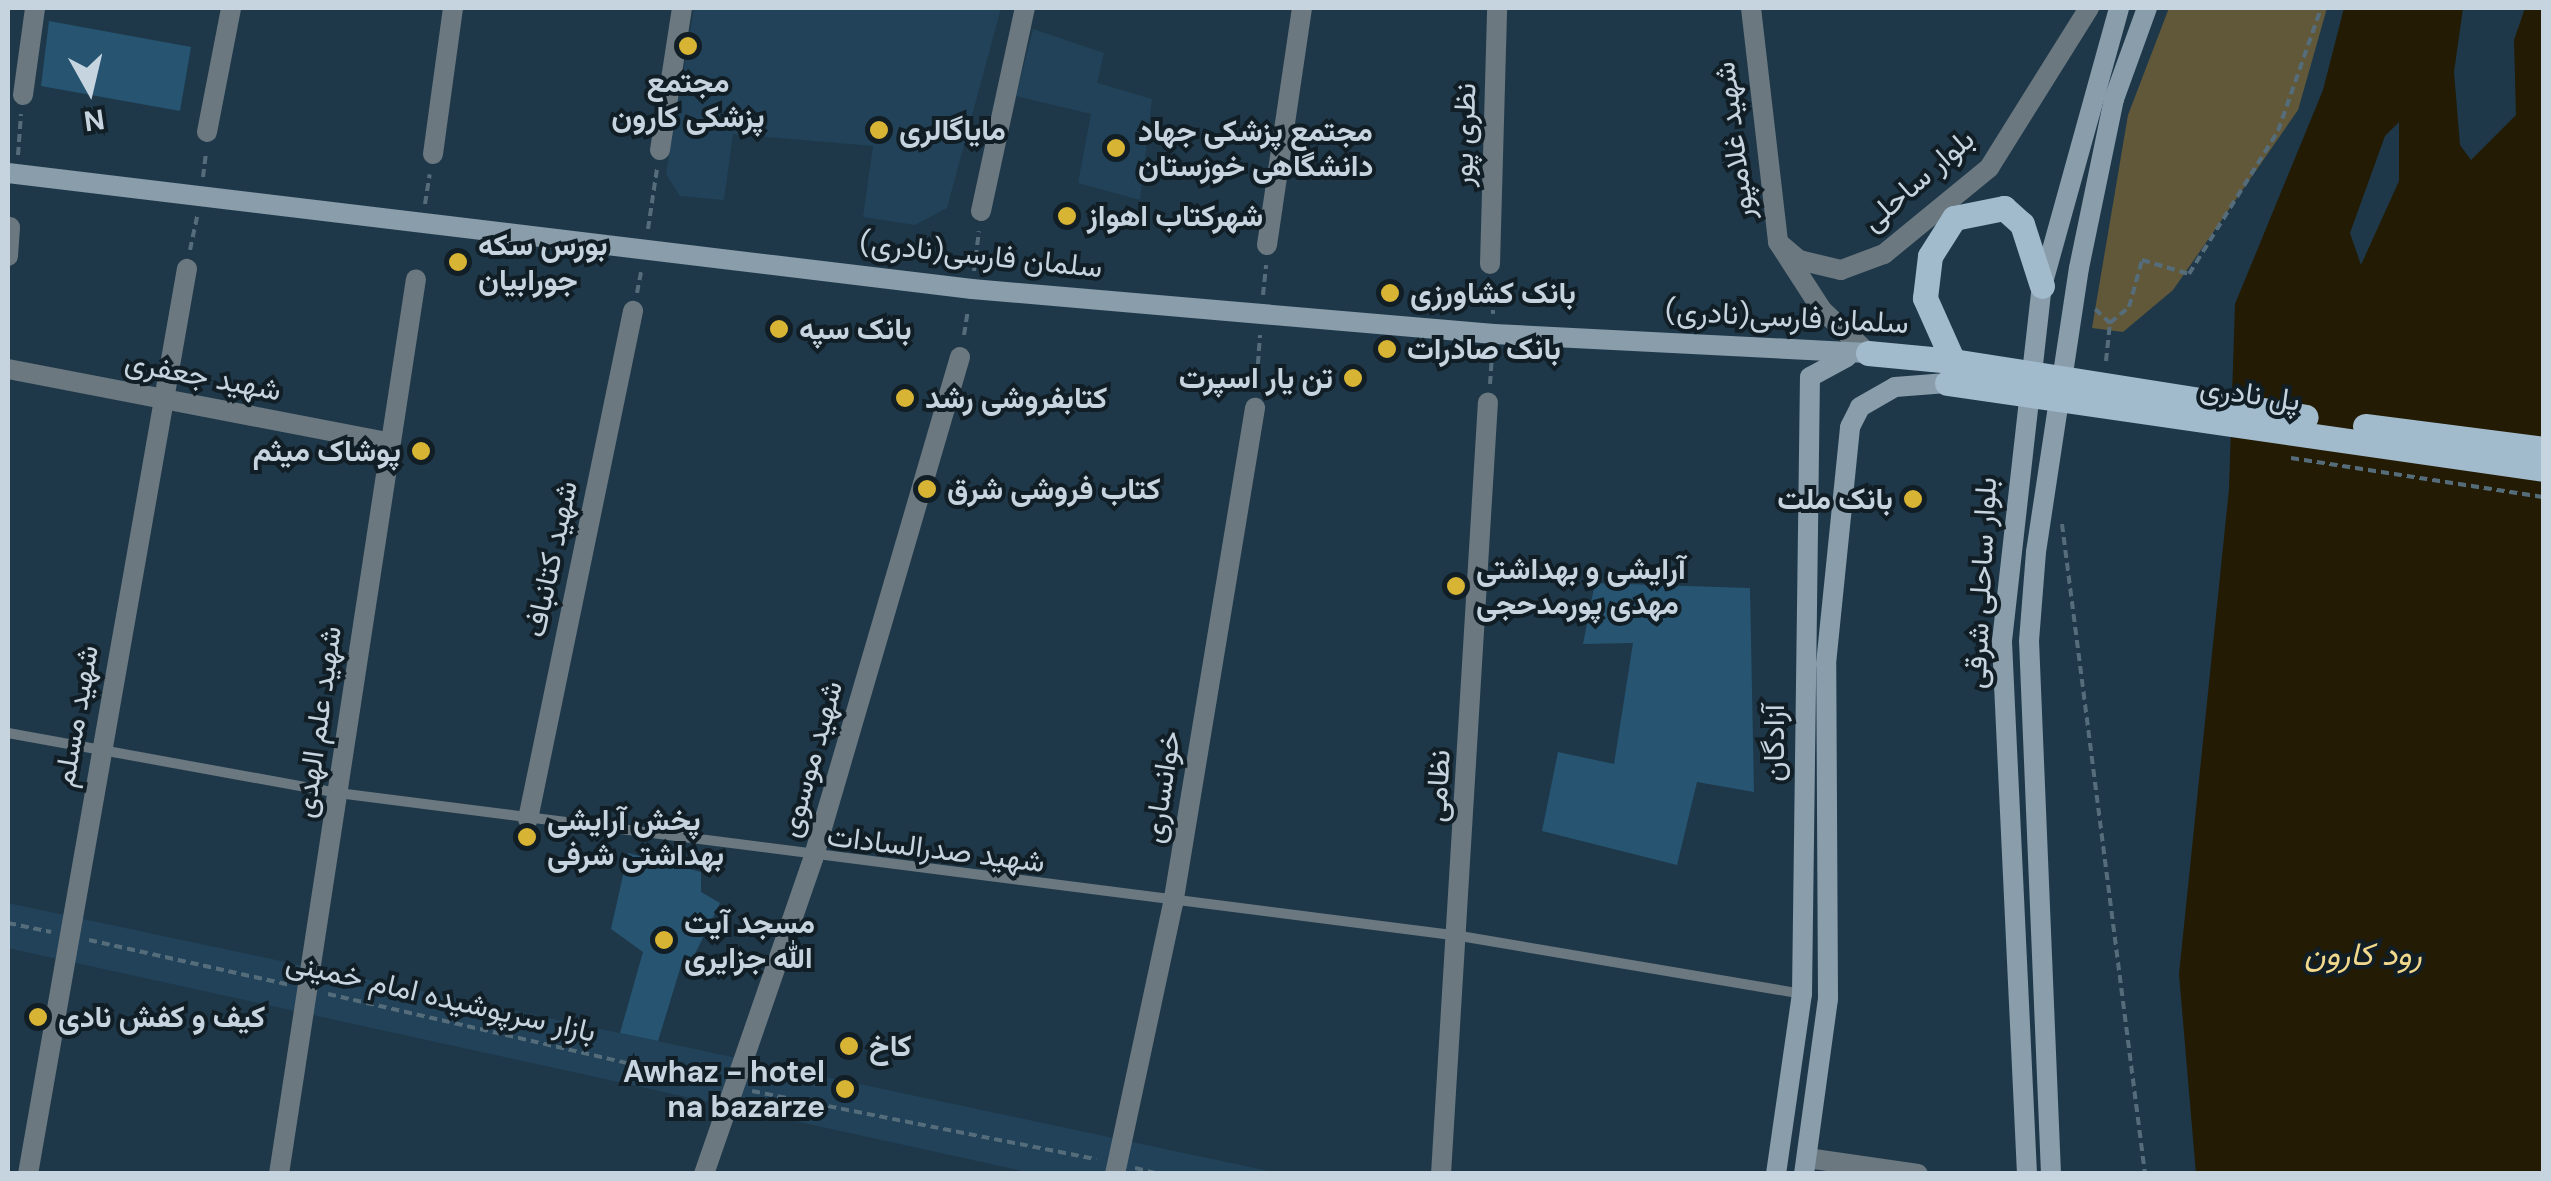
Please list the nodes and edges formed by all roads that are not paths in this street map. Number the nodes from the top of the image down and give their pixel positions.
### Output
1 (35, 8) edge
2 (231, 8) edge
3 (453, 8) edge
4 (682, 8) edge
5 (1025, 8) edge
6 (1302, 8) edge
7 (1497, 8) edge
8 (1752, 8) edge
9 (2089, 8) edge
10 (2119, 8) edge
11 (2147, 8) edge
12 (24, 94) dead end
13 (208, 132) dead end
14 (660, 150) dead end
15 (433, 154) dead end
16 (8, 172) edge
17 (981, 212) dead end
18 (10, 227) edge
19 (1778, 242) junction
20 (1267, 245) dead end
21 (8, 256) edge
22 (1490, 264) dead end
23 (186, 269) dead end
24 (416, 279) dead end
25 (2042, 286) junction
26 (633, 312) dead end
27 (1868, 353) junction
28 (960, 357) dead end
29 (8, 369) edge
30 (1950, 372) junction
31 (163, 399) junction
32 (1488, 402) dead end
33 (1255, 408) dead end
34 (387, 442) junction
35 (2544, 449) edge
36 (2544, 468) edge
37 (8, 733) edge
38 (100, 754) junction
39 (338, 793) junction
40 (528, 819) junction
41 (812, 859) junction
42 (1173, 904) junction
43 (1460, 936) junction
44 (1802, 994) junction
45 (1806, 1166) edge
46 (1116, 1169) edge
47 (28, 1174) edge
48 (279, 1174) edge
49 (704, 1174) edge
50 (1441, 1174) edge
51 (1776, 1174) edge
52 (1918, 1174) edge
53 (2027, 1174) edge
54 (2051, 1174) edge

1 - 12 street
2 - 13 street
3 - 15 street
4 - 14 street
5 - 17 street
6 - 20 street
7 - 22 street, نظری پور
8 - 19 street, شهید غلامپور
9 - 19 street, بلوار ساحلی
10 - 25 main road, بلوار ساحلی شرقی
11 - 54 main road, بلوار ساحلی شرقی
16 - 27 main road, سلمان فارسی(نادری)
18 - 21 street
19 - 27 street, شهید غلامپور
23 - 31 street, شهید مسلم
24 - 34 street, شهید علم الهدی
25 - 30 main road
25 - 53 main road, بلوار ساحلی شرقی
26 - 40 street, شهید کتانباف
27 - 30 main road, سلمان فارسی(نادری)
27 - 44 main road, آزادگان
28 - 41 street, شهید موسوی
29 - 31 street, شهید جعفری
30 - 35 main road, پل نادری, bridge
30 - 36 main road, پل نادری, bridge
30 - 45 main road, آزادگان
31 - 34 street, شهید جعفری
31 - 38 street, شهید مسلم
32 - 43 street, نظامی
33 - 42 street, خوانساری
34 - 39 street, شهید علم الهدی
37 - 38 lane, شهید صدرالسادات
38 - 39 lane, شهید صدرالسادات
38 - 47 street, شهید مسلم
39 - 40 lane, شهید صدرالسادات
39 - 48 street, شهید علم الهدی
40 - 41 lane, شهید صدرالسادات
41 - 42 lane, شهید صدرالسادات
41 - 49 street, شهید موسوی
42 - 43 lane, شهید صدرالسادات
42 - 46 street, خوانساری
43 - 44 lane, شهید صدرالسادات
43 - 50 street, نظامی
44 - 51 main road, آزادگان
45 - 52 street

